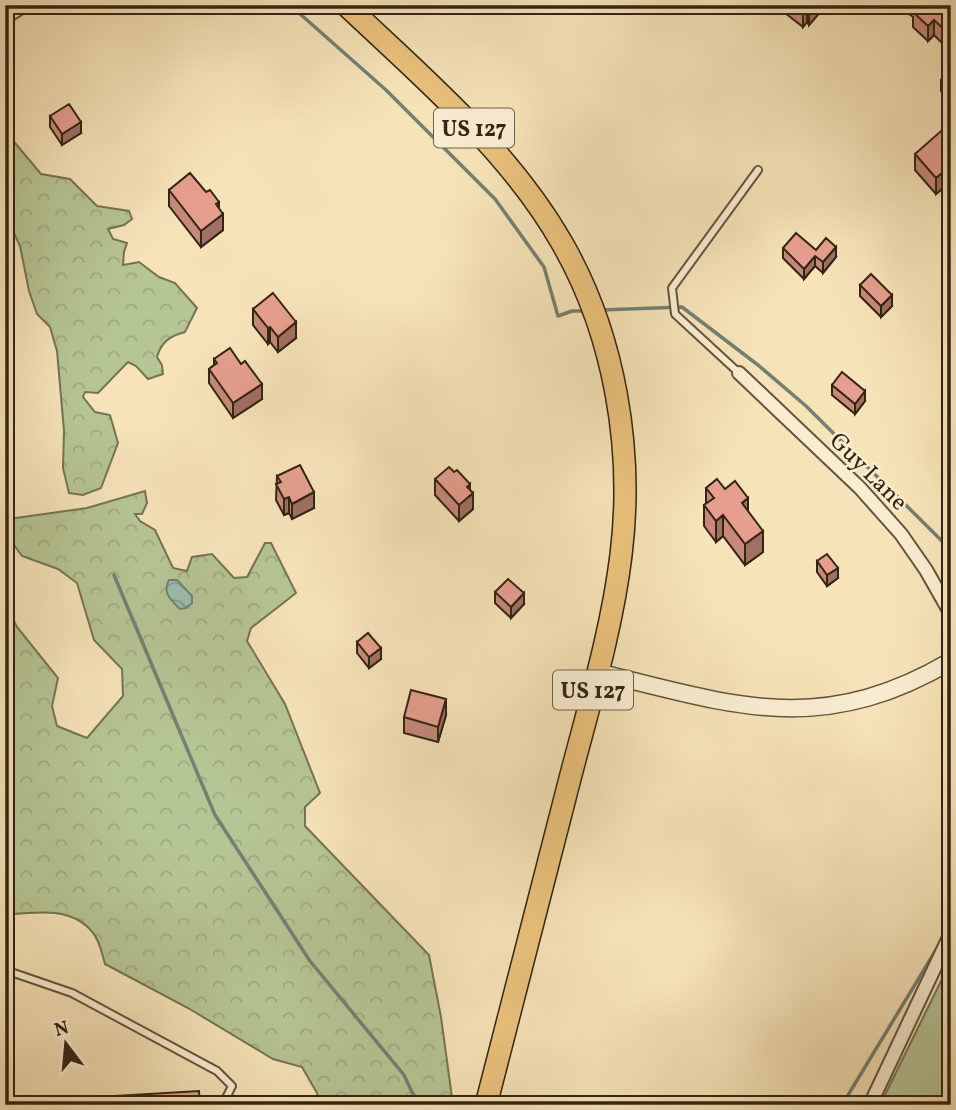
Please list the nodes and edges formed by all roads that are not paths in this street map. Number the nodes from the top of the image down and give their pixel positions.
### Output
1 (30, 5) edge
2 (346, 5) edge
3 (5, 21) edge
4 (758, 170) dead end
5 (739, 373) joint
6 (951, 614) edge
7 (951, 662) edge
8 (597, 672) junction
9 (951, 933) edge
10 (5, 971) edge
11 (183, 1105) edge
12 (486, 1105) edge
13 (870, 1105) edge

1 - 3 lane
2 - 8 highway, US 127
4 - 5 lane
5 - 6 street, Guy Lane
7 - 8 street
8 - 12 highway, US 127
9 - 13 street
10 - 11 lane

